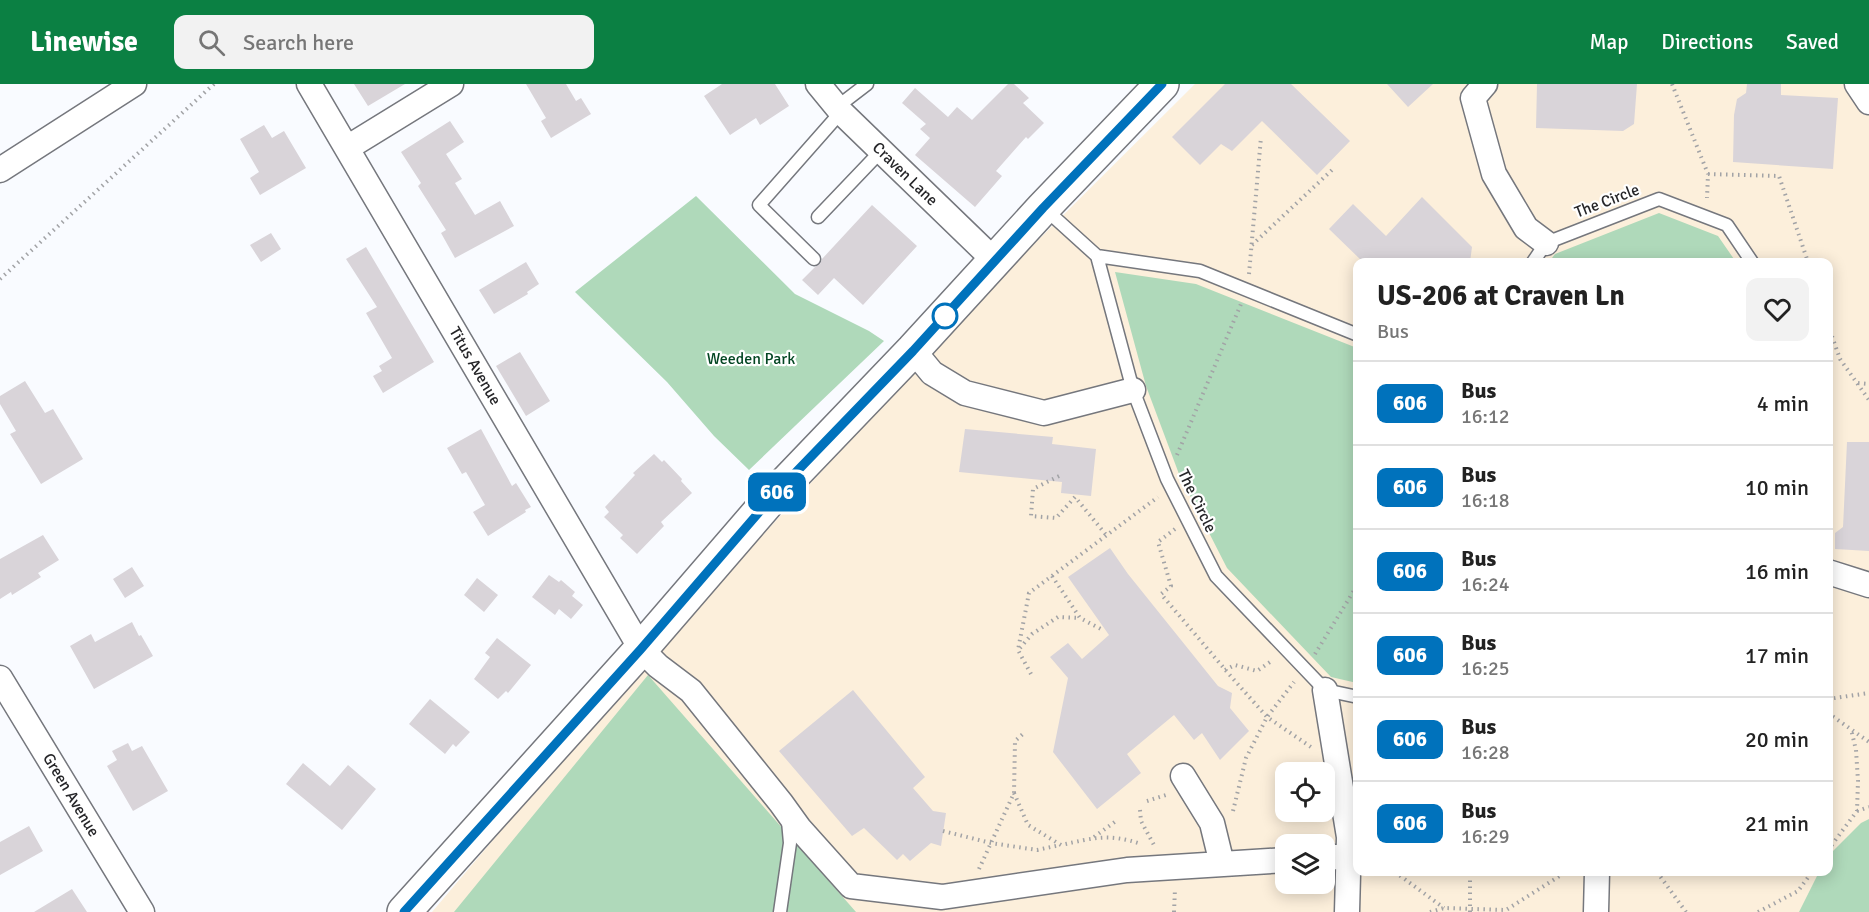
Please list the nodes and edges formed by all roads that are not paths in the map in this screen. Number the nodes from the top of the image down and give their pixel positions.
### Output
1 (134, 84) edge
2 (309, 84) edge
3 (451, 84) edge
4 (818, 84) edge
5 (867, 84) edge
6 (1162, 84) edge
7 (1485, 84) edge
8 (1857, 84) edge
9 (1869, 102) edge
10 (839, 110) junction
11 (347, 148) junction
12 (881, 151) junction
13 (0, 170) edge
14 (1043, 208) junction
15 (818, 217) dead end
16 (1540, 253) edge
17 (1097, 256) junction
18 (1749, 258) edge
19 (814, 259) dead end
20 (995, 261) junction
21 (1353, 333) edge
22 (913, 351) junction
23 (1133, 390) junction
24 (1833, 574) edge
25 (1869, 585) edge
26 (641, 649) junction
27 (0, 678) edge
28 (1325, 690) junction
29 (1353, 696) edge
30 (1183, 776) dead end
31 (781, 803) junction
32 (1348, 856) junction
33 (1335, 857) edge
34 (1275, 861) edge
35 (1222, 864) junction
36 (1597, 876) edge
37 (142, 912) edge
38 (404, 912) edge
39 (780, 912) edge
40 (1347, 912) edge
41 (1596, 912) edge

1 - 13 street
2 - 11 street, Titus Avenue
3 - 11 street
4 - 10 street, Craven Lane
5 - 10 lane
6 - 14 highway
7 - 16 street
8 - 9 street
10 - 12 street, Craven Lane
10 - 19 lane
11 - 26 street, Titus Avenue
12 - 15 lane
12 - 20 street, Craven Lane
14 - 17 lane
14 - 20 highway
16 - 18 lane, The Circle
17 - 21 lane
17 - 23 lane, The Circle
20 - 22 highway
22 - 23 street
22 - 26 highway
23 - 28 lane, The Circle
24 - 25 street
26 - 31 street, Titus Avenue
26 - 38 highway
27 - 37 street, Green Avenue
28 - 29 lane
28 - 32 street
30 - 35 street
31 - 35 street, Titus Avenue
31 - 39 lane
32 - 33 street
32 - 40 street
34 - 35 street, Titus Avenue
36 - 41 street

